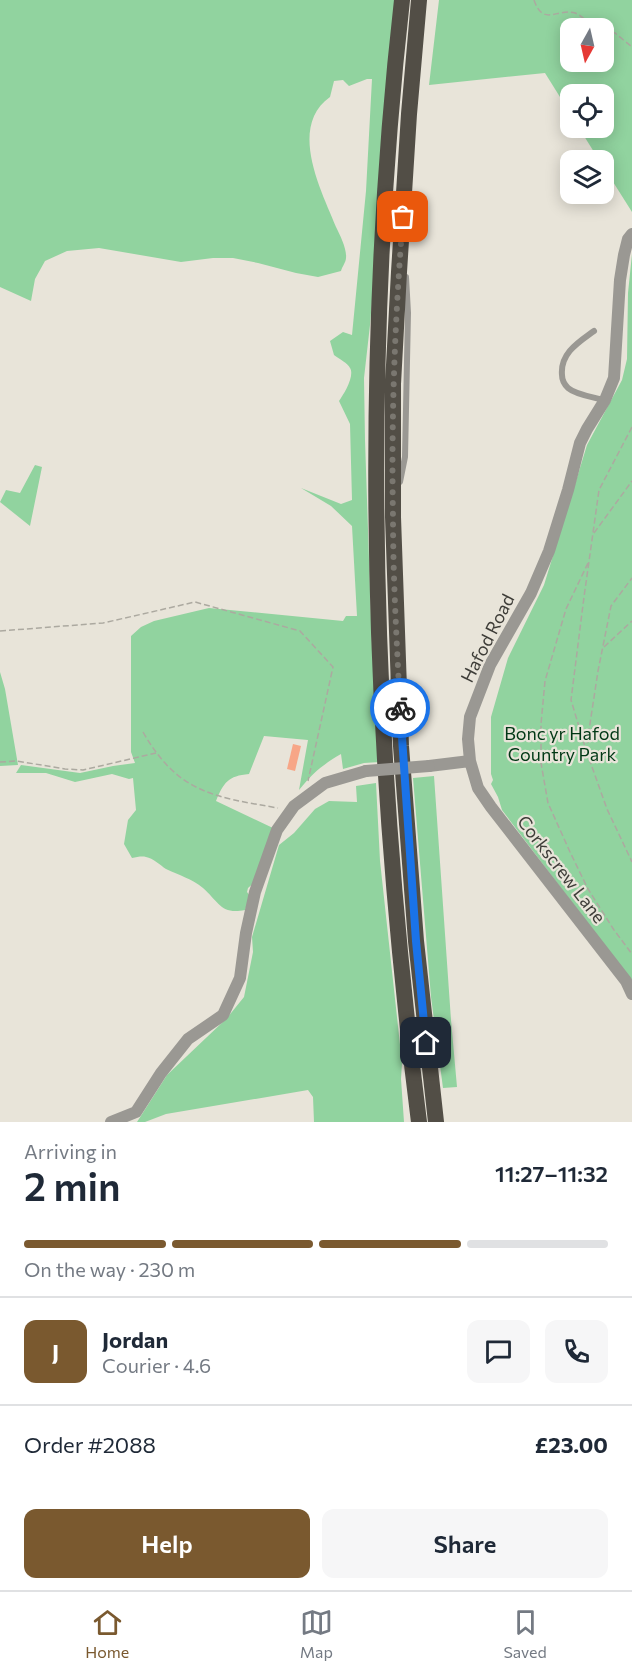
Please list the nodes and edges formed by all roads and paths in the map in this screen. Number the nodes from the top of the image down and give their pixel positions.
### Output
1 (402, 0) edge
2 (419, 0) edge
3 (534, 0) edge
4 (582, 18) edge
5 (614, 33) edge
6 (632, 47) edge
7 (632, 234) edge
8 (594, 331) dead end
9 (605, 400) junction
10 (632, 427) edge
11 (632, 481) edge
12 (593, 533) junction
13 (589, 561) junction
14 (632, 578) edge
15 (632, 621) edge
16 (0, 631) edge
17 (603, 647) junction
18 (143, 732) dead end
19 (586, 750) junction
20 (157, 753) junction
21 (0, 762) edge
22 (470, 762) junction
23 (304, 799) junction
24 (291, 811) junction
25 (632, 862) edge
26 (632, 954) edge
27 (632, 994) edge
28 (111, 1122) edge
29 (419, 1122) edge
30 (436, 1122) edge

1 - 29 highway
2 - 30 highway
3 - 4 path
5 - 6 path
7 - 9 street, Hafod Road
8 - 9 lane
9 - 22 street, Hafod Road
10 - 12 path
11 - 12 path
12 - 13 path
13 - 19 path
13 - 26 path
14 - 17 path
15 - 17 path
16 - 23 path
17 - 19 path
18 - 20 path
19 - 25 path
20 - 21 path
20 - 24 path
22 - 23 street, bridge
22 - 27 street, Corkscrew Lane
23 - 24 street
24 - 28 street

